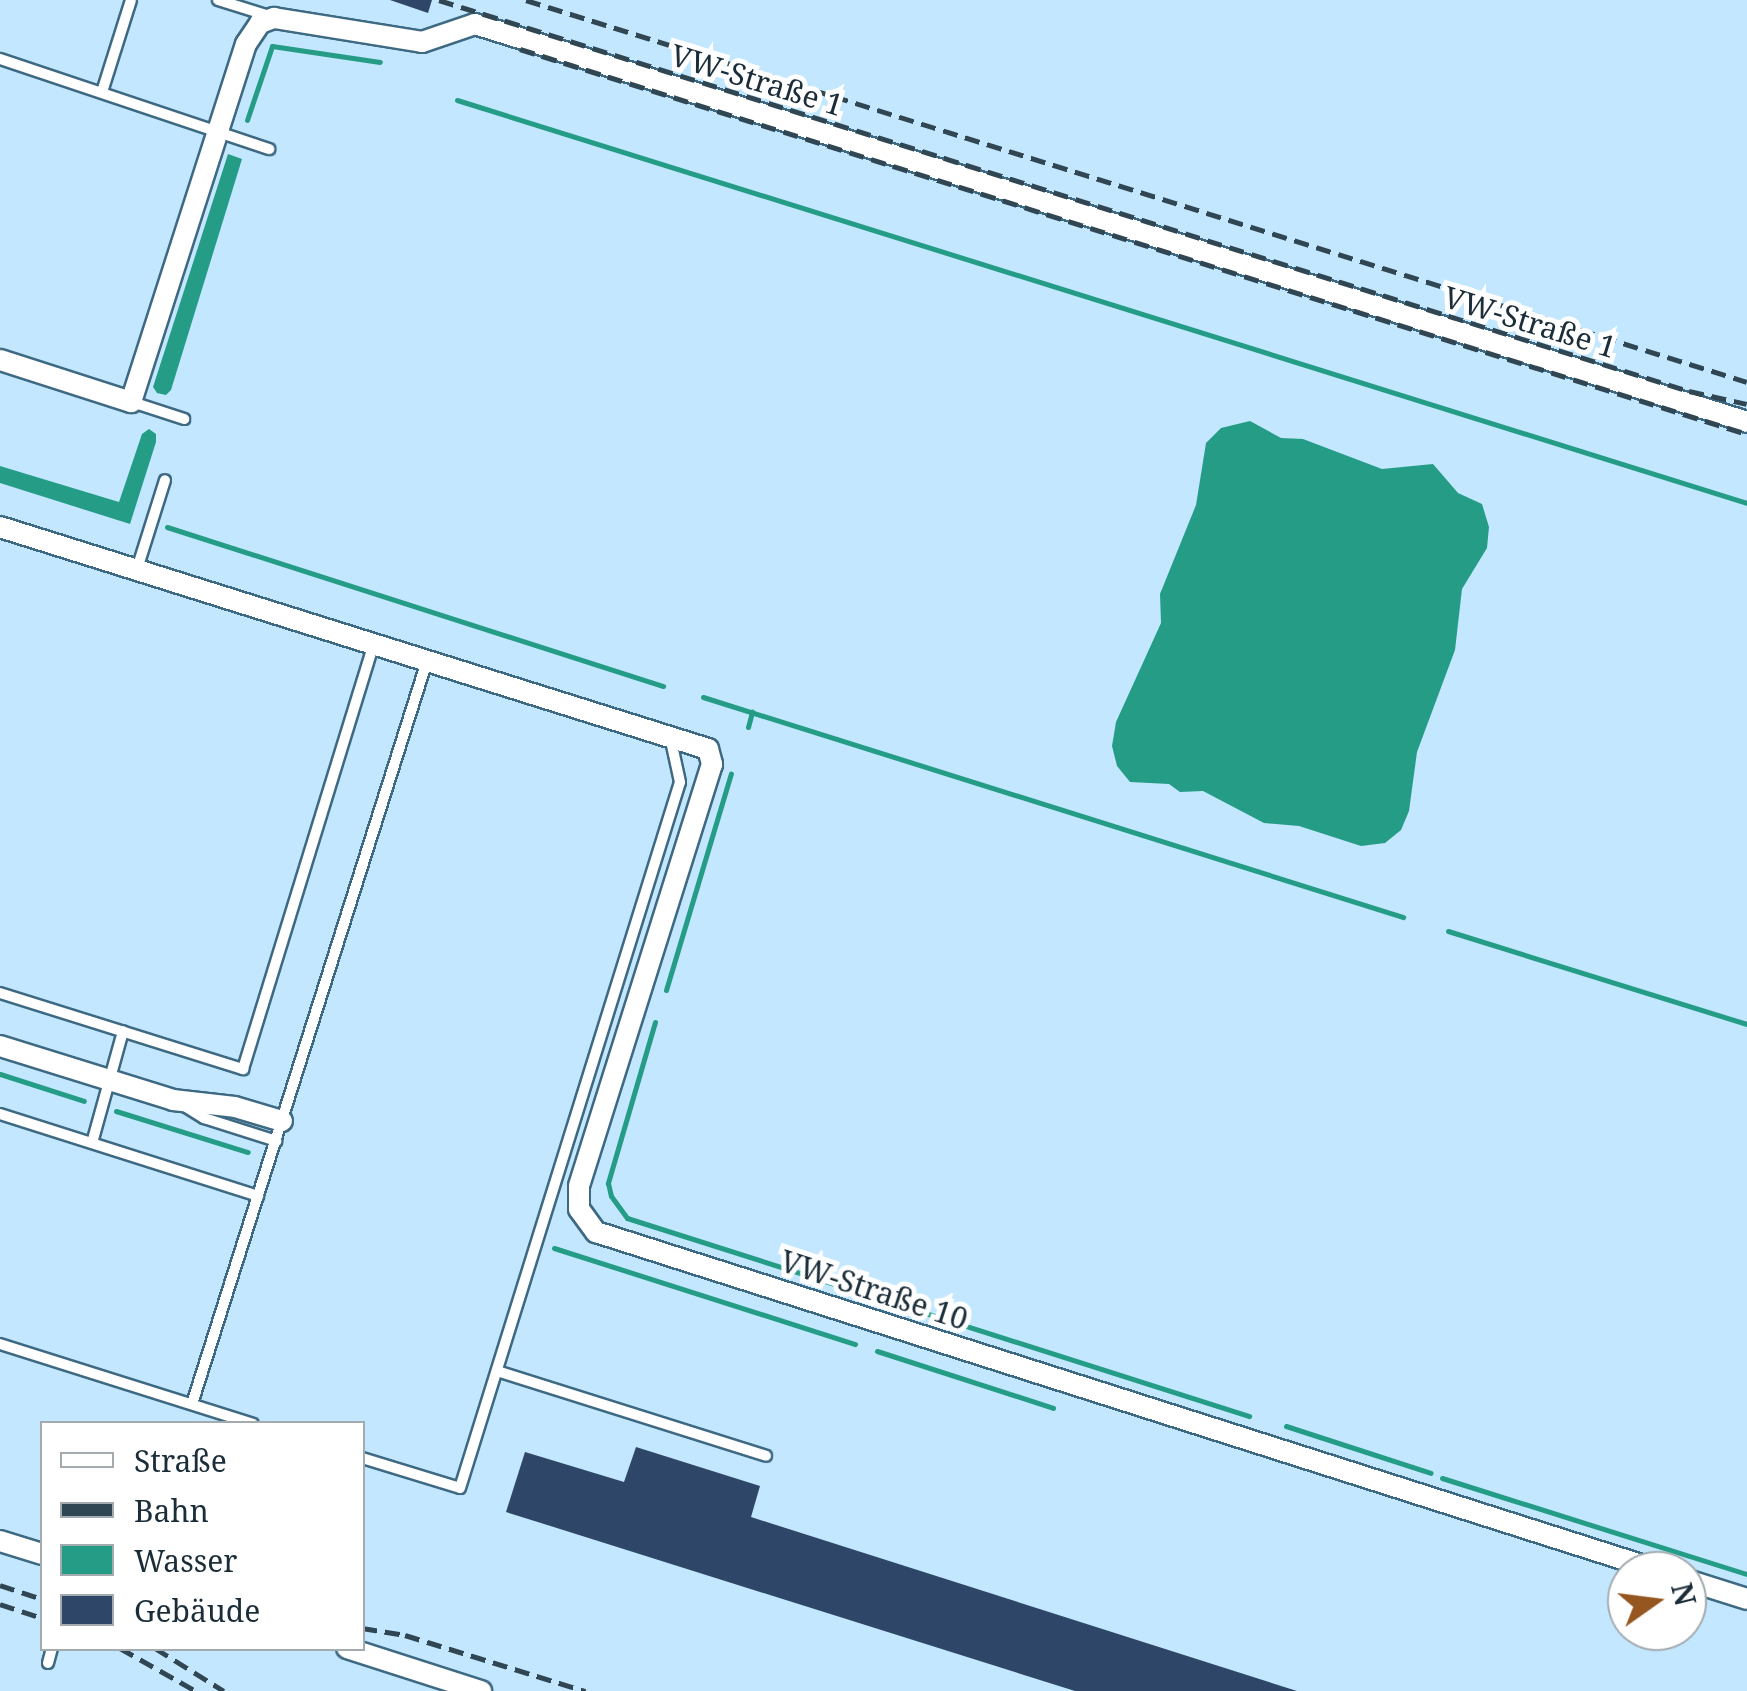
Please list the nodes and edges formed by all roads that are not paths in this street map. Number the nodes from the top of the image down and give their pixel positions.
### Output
1 (131, 0) edge
2 (218, 0) edge
3 (274, 18) junction
4 (0, 60) edge
5 (102, 92) junction
6 (216, 132) junction
7 (269, 149) dead end
8 (0, 360) edge
9 (131, 402) junction
10 (184, 419) dead end
11 (1747, 422) edge
12 (165, 480) dead end
13 (0, 526) edge
14 (137, 569) junction
15 (374, 643) junction
16 (428, 660) junction
17 (670, 735) junction
18 (0, 993) edge
19 (123, 1031) junction
20 (0, 1046) edge
21 (110, 1080) junction
22 (0, 1114) edge
23 (279, 1131) junction
24 (92, 1144) junction
25 (258, 1196) junction
26 (0, 1344) edge
27 (496, 1371) junction
28 (192, 1404) junction
29 (245, 1421) edge
30 (766, 1456) dead end
31 (365, 1459) edge
32 (0, 1541) edge
33 (40, 1553) edge
34 (1607, 1554) edge
35 (1707, 1586) edge
36 (1747, 1598) edge
37 (51, 1651) edge
38 (356, 1651) edge
39 (48, 1663) dead end
40 (481, 1691) edge

1 - 5 lane
2 - 3 lane
3 - 6 street
3 - 11 street, VW-Straße 1
4 - 5 lane
5 - 6 lane
6 - 7 lane
6 - 9 street
8 - 9 street
9 - 10 lane
12 - 14 lane
13 - 14 street
14 - 15 street
15 - 16 street
15 - 19 lane
16 - 17 street
16 - 23 lane
17 - 27 lane
17 - 34 street, VW-Straße 10
18 - 19 lane
19 - 21 lane
20 - 21 street
21 - 23 street
21 - 24 lane
22 - 24 lane
23 - 25 lane
24 - 25 lane
25 - 28 lane
26 - 28 lane
27 - 30 lane
27 - 31 lane
28 - 29 lane
32 - 33 street
35 - 36 street
37 - 39 lane
38 - 40 street

